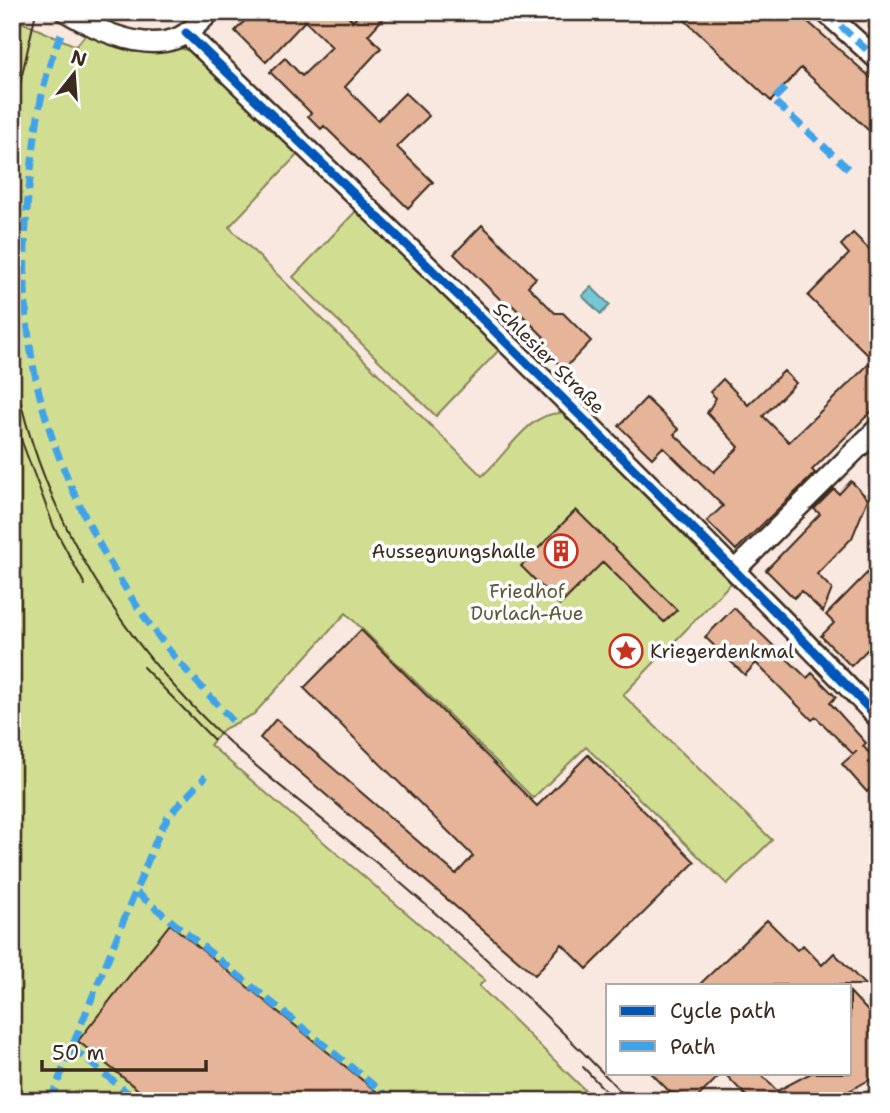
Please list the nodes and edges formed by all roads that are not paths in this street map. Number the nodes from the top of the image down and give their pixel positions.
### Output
1 (65, 12) edge
2 (210, 12) edge
3 (825, 12) edge
4 (186, 33) junction
5 (878, 60) edge
6 (878, 428) edge
7 (736, 569) junction
8 (878, 718) edge

1 - 4 street
2 - 4 street
3 - 5 street
4 - 7 street, Schlesier Straße
6 - 7 street
7 - 8 street, Schlesier Straße

